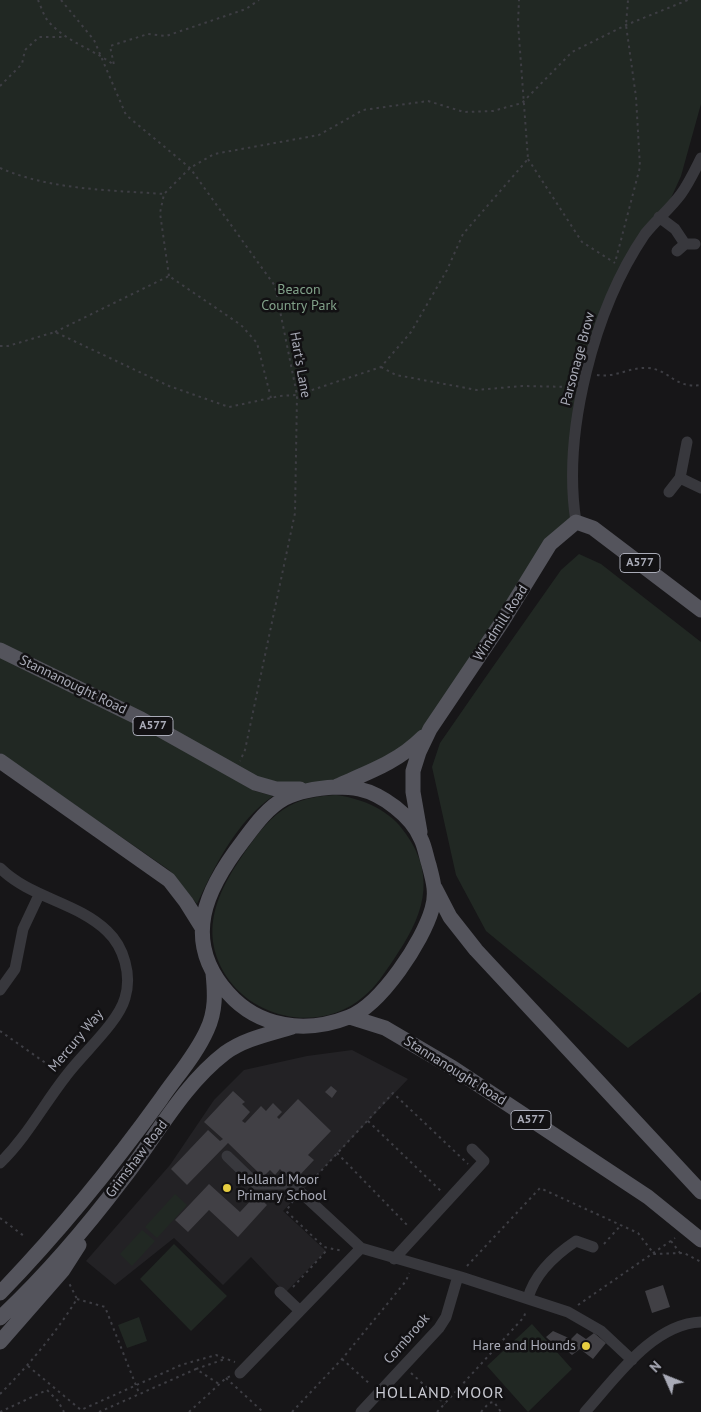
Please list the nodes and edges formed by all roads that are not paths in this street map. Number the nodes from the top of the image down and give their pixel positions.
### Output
1 (701, 158) edge
2 (659, 218) junction
3 (686, 246) dead end
4 (687, 442) dead end
5 (680, 478) junction
6 (701, 488) edge
7 (669, 492) dead end
8 (576, 522) junction
9 (700, 606) edge
10 (0, 650) edge
11 (430, 729) junction
12 (0, 761) edge
13 (336, 787) junction
14 (308, 790) junction
15 (421, 838) junction
16 (0, 868) edge
17 (435, 888) junction
18 (39, 895) junction
19 (201, 926) junction
20 (213, 971) junction
21 (0, 990) edge
22 (350, 1017) junction
23 (292, 1027) junction
24 (472, 1149) dead end
25 (227, 1156) dead end
26 (0, 1163) edge
27 (124, 1179) junction
28 (701, 1192) edge
29 (50, 1239) junction
30 (701, 1240) edge
31 (361, 1248) junction
32 (593, 1248) road end
33 (394, 1259) junction
34 (458, 1276) junction
35 (0, 1280) edge
36 (0, 1293) edge
37 (282, 1294) road end
38 (528, 1298) junction
39 (300, 1311) junction
40 (0, 1318) edge
41 (701, 1322) edge
42 (0, 1342) edge
43 (632, 1360) junction
44 (242, 1371) road end
45 (361, 1412) edge
46 (585, 1412) edge

1 - 2 street, Parsonage Brow
2 - 3 street
2 - 8 street, Parsonage Brow
4 - 5 street
5 - 6 street
5 - 7 street
8 - 9 main road, A577
8 - 11 main road, Windmill Road / A577
10 - 14 main road, Stannanought Road / A577
11 - 13 main road, Windmill Road / A577
11 - 15 main road, Windmill Road / A577
12 - 19 main road, A577
13 - 14 main road, A577
13 - 15 main road, A577
14 - 19 main road, A577
15 - 17 main road, A577
16 - 18 street, Mercury Way
17 - 22 main road, A577
17 - 28 main road, A577
18 - 21 street
18 - 26 street, Mercury Way
19 - 20 main road, A577
20 - 23 main road, A577
20 - 29 main road, Grimshaw Road
22 - 23 main road, A577
22 - 30 main road, Stannanought Road / A577
23 - 27 main road, Grimshaw Road
24 - 33 street
25 - 31 street
27 - 40 main road, Grimshaw Road
27 - 42 main road
29 - 35 main road
29 - 36 main road, Grimshaw Road
31 - 33 street
31 - 39 street
32 - 38 street
33 - 34 street
34 - 38 street
34 - 45 street, Cornbrook
37 - 39 street
38 - 43 street
39 - 44 street
41 - 43 street
43 - 46 street

